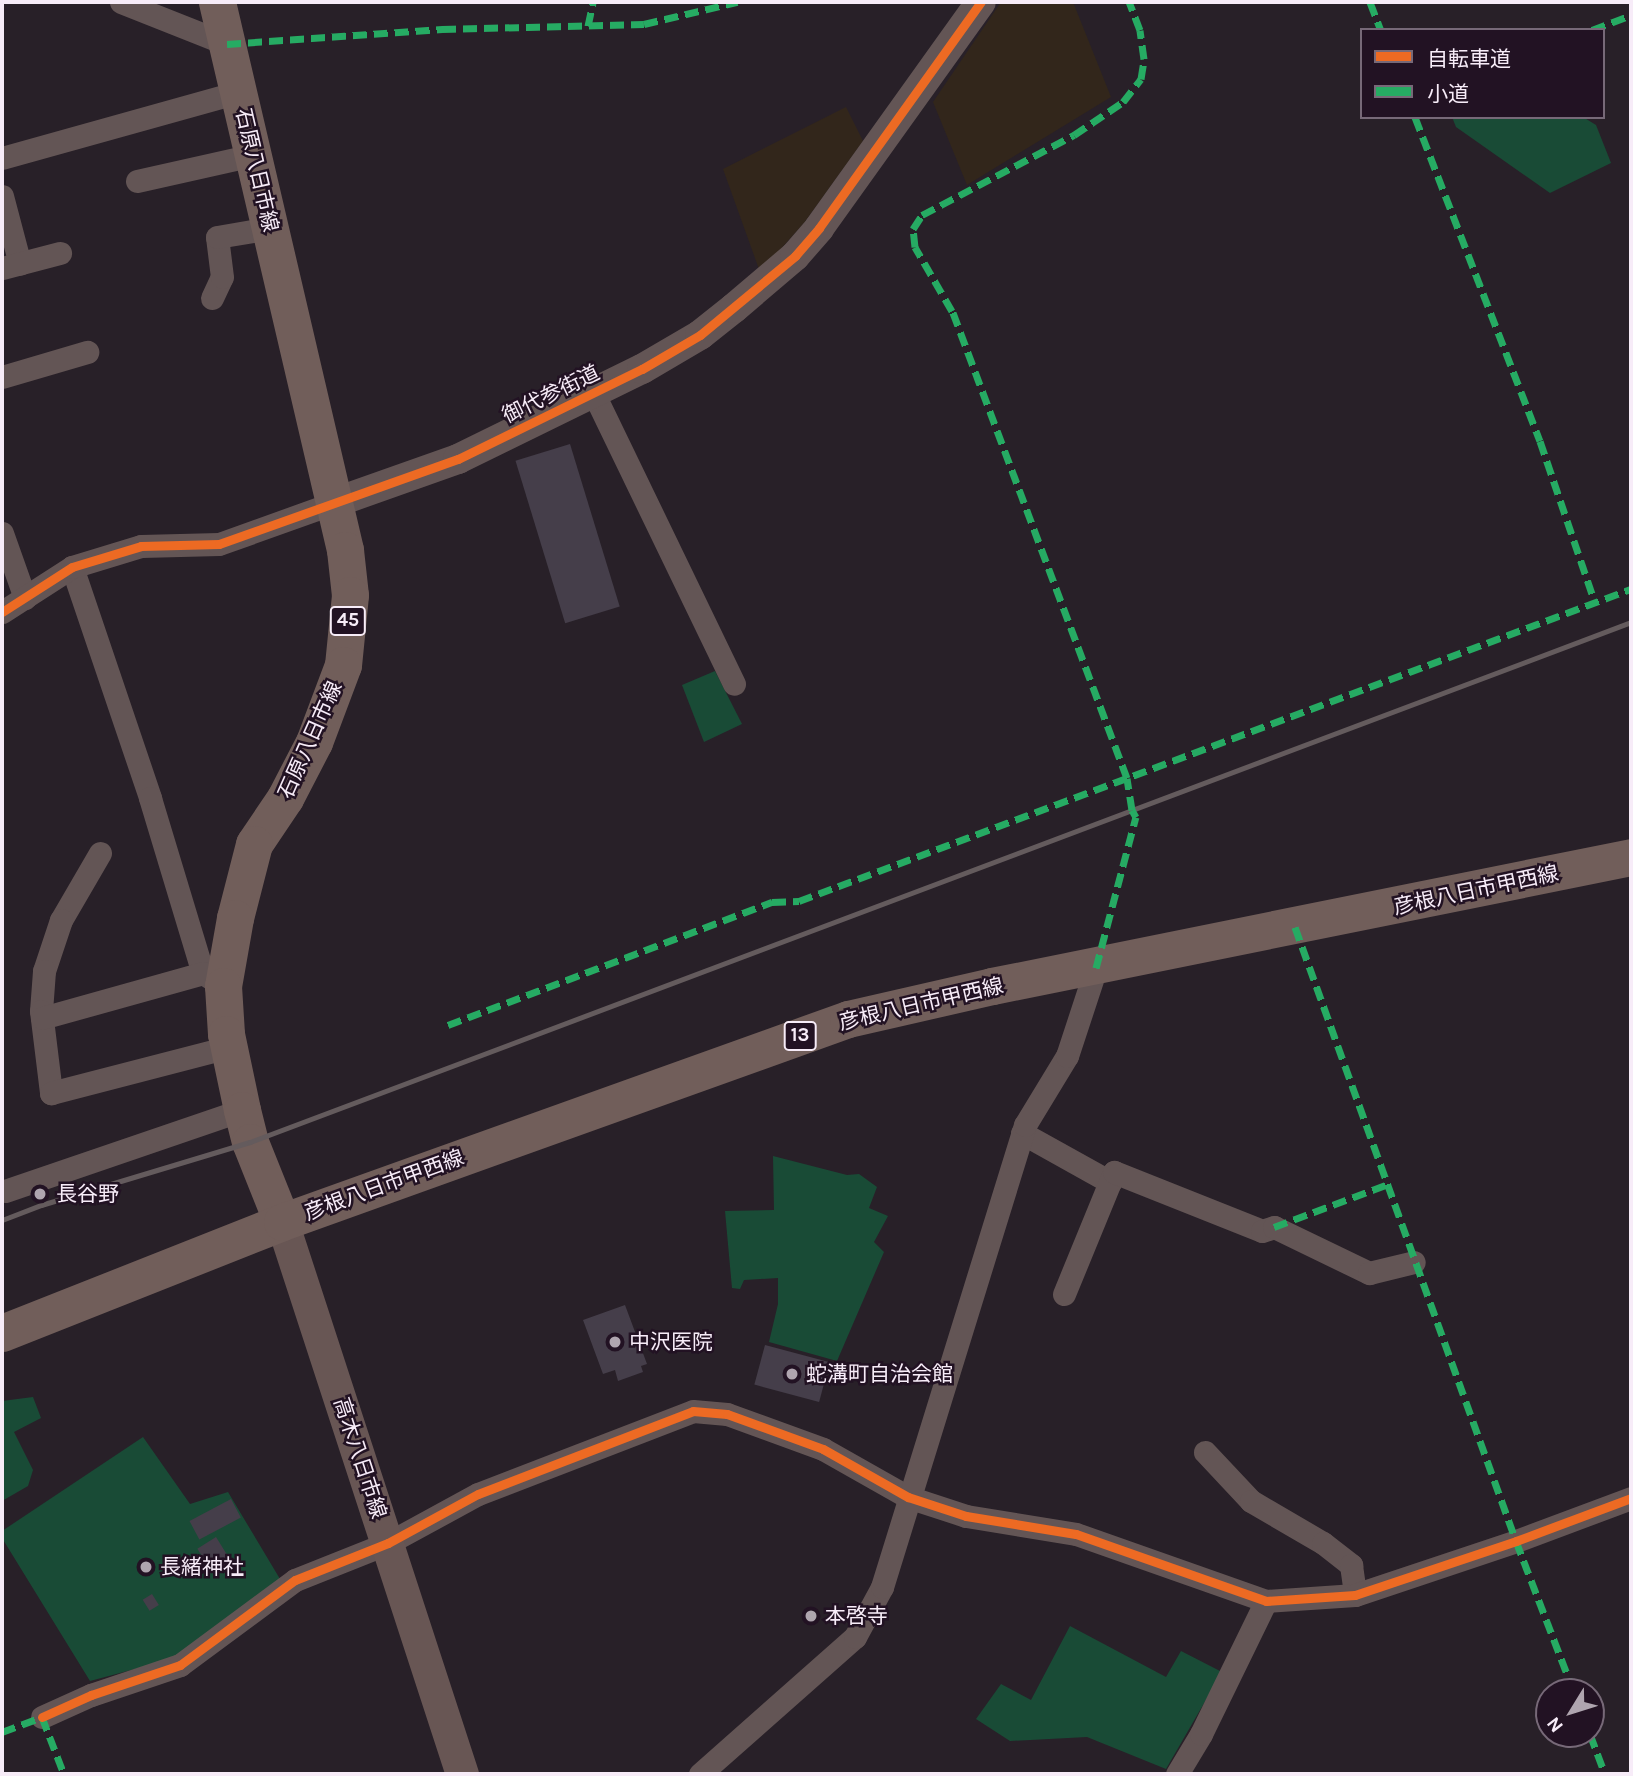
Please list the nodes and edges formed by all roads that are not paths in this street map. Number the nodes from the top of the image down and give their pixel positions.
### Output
1 (121, 2) edge
2 (217, 2) edge
3 (981, 2) edge
4 (227, 44) junction
5 (239, 92) junction
6 (253, 155) junction
7 (2, 158) edge
8 (137, 181) dead end
9 (2, 196) edge
10 (270, 228) junction
11 (60, 253) dead end
12 (11, 266) edge
13 (212, 298) dead end
14 (87, 352) dead end
15 (2, 377) edge
16 (593, 392) junction
17 (331, 504) junction
18 (2, 533) edge
19 (72, 567) junction
20 (25, 597) junction
21 (2, 612) edge
22 (734, 684) dead end
23 (100, 853) dead end
24 (1631, 857) edge
25 (1096, 968) junction
26 (213, 979) junction
27 (42, 1018) junction
28 (229, 1047) junction
29 (242, 1110) junction
30 (1022, 1133) junction
31 (1110, 1182) junction
32 (5, 1191) dead end
33 (282, 1222) junction
34 (1414, 1262) dead end
35 (1064, 1294) dead end
36 (2, 1333) edge
37 (1205, 1452) dead end
38 (908, 1497) junction
39 (1631, 1498) edge
40 (388, 1543) junction
41 (1355, 1595) junction
42 (1266, 1601) junction
43 (42, 1717) dead end
44 (462, 1774) edge
45 (700, 1774) edge
46 (1178, 1774) edge

1 - 4 street
2 - 4 main road, 石原八日市線 / 45
3 - 16 street, 御代参街道
4 - 5 main road, 石原八日市線 / 45
5 - 6 main road, 石原八日市線 / 45
5 - 7 street
6 - 8 street
6 - 10 main road, 石原八日市線 / 45
9 - 12 street
10 - 13 street
10 - 17 main road, 石原八日市線 / 45
11 - 12 street
14 - 15 street
16 - 17 street, 御代参街道
16 - 22 street
17 - 19 street, 御代参街道
17 - 26 main road, 石原八日市線 / 45
18 - 20 street
19 - 20 street, 御代参街道
19 - 26 street
20 - 21 street, 御代参街道
23 - 27 street
24 - 25 main road, 彦根八日市甲西線 / 13
25 - 30 street
25 - 33 main road, 彦根八日市甲西線 / 13
26 - 27 street
26 - 28 main road, 石原八日市線 / 45
27 - 28 street
28 - 29 main road, 石原八日市線 / 45
29 - 32 street
29 - 33 main road, 石原八日市線 / 45
30 - 31 street
30 - 38 street
31 - 34 street
31 - 35 street
33 - 36 main road, 彦根八日市甲西線 / 13
33 - 40 main road, 高木八日市線
37 - 41 street
38 - 40 street
38 - 42 street
38 - 45 street
39 - 41 street
40 - 43 street
40 - 44 main road, 高木八日市線
41 - 42 street
42 - 46 street

